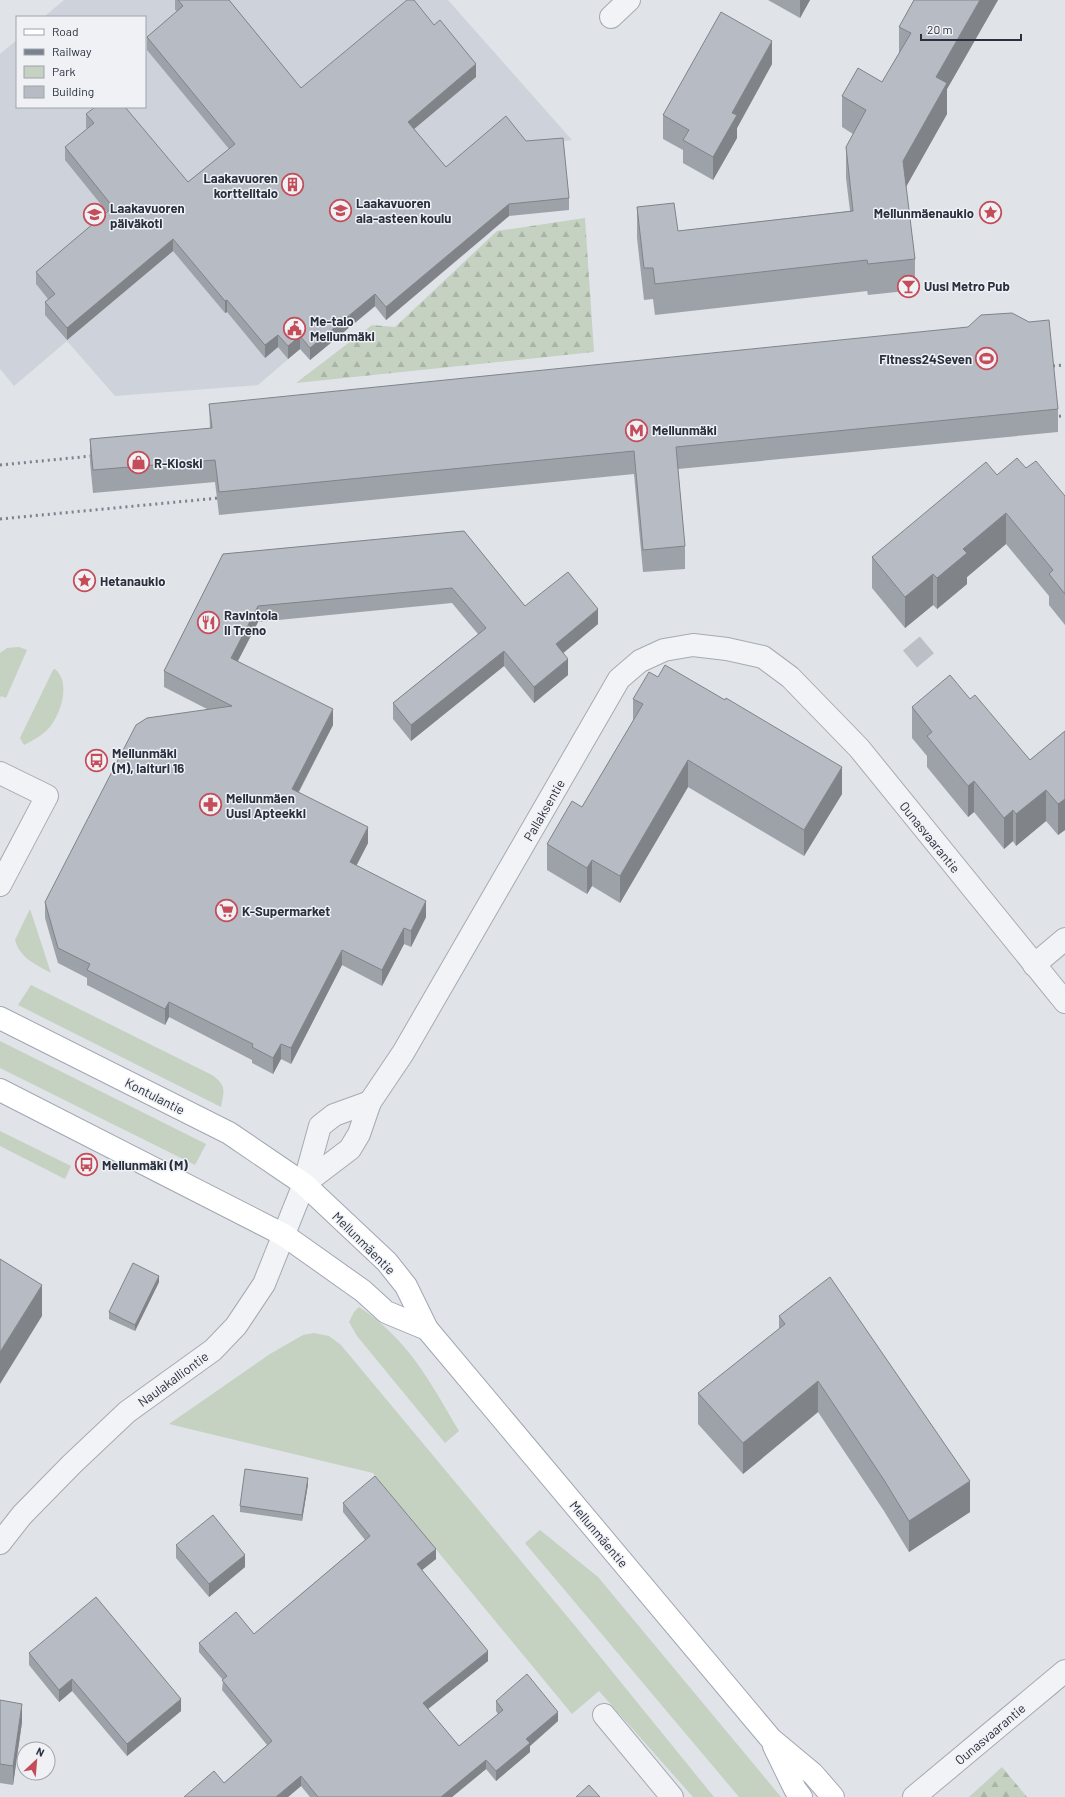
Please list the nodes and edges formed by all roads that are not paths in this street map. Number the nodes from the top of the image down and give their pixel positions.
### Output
1 (629, 0) edge
2 (611, 17) dead end
3 (790, 676) joint
4 (2, 779) edge
5 (0, 885) edge
6 (1065, 939) edge
7 (1034, 965) junction
8 (1065, 1002) edge
9 (0, 1018) edge
10 (0, 1090) edge
11 (370, 1102) junction
12 (304, 1184) junction
13 (284, 1235) junction
14 (427, 1329) junction
15 (0, 1544) edge
16 (1065, 1671) edge
17 (604, 1715) dead end
18 (770, 1739) junction
19 (672, 1797) edge
20 (801, 1797) edge
21 (833, 1797) edge
22 (914, 1797) edge

1 - 2 street
3 - 7 street, Ounasvaarantie
3 - 11 street, Pallaksentie
4 - 5 street
6 - 7 street
7 - 8 street, Ounasvaarantie
9 - 12 main road, Kontulantie
10 - 13 main road
11 - 12 street, Pallaksentie
11 - 12 street
12 - 13 street, Naulakalliontie
12 - 14 main road, Mellunmäentie
13 - 14 main road, Mellunmäentie
13 - 15 street, Naulakalliontie
14 - 18 main road, Mellunmäentie
16 - 22 street, Ounasvaarantie
17 - 19 street
18 - 20 main road, Mellunmäentie
18 - 21 main road, Mellunmäentie

